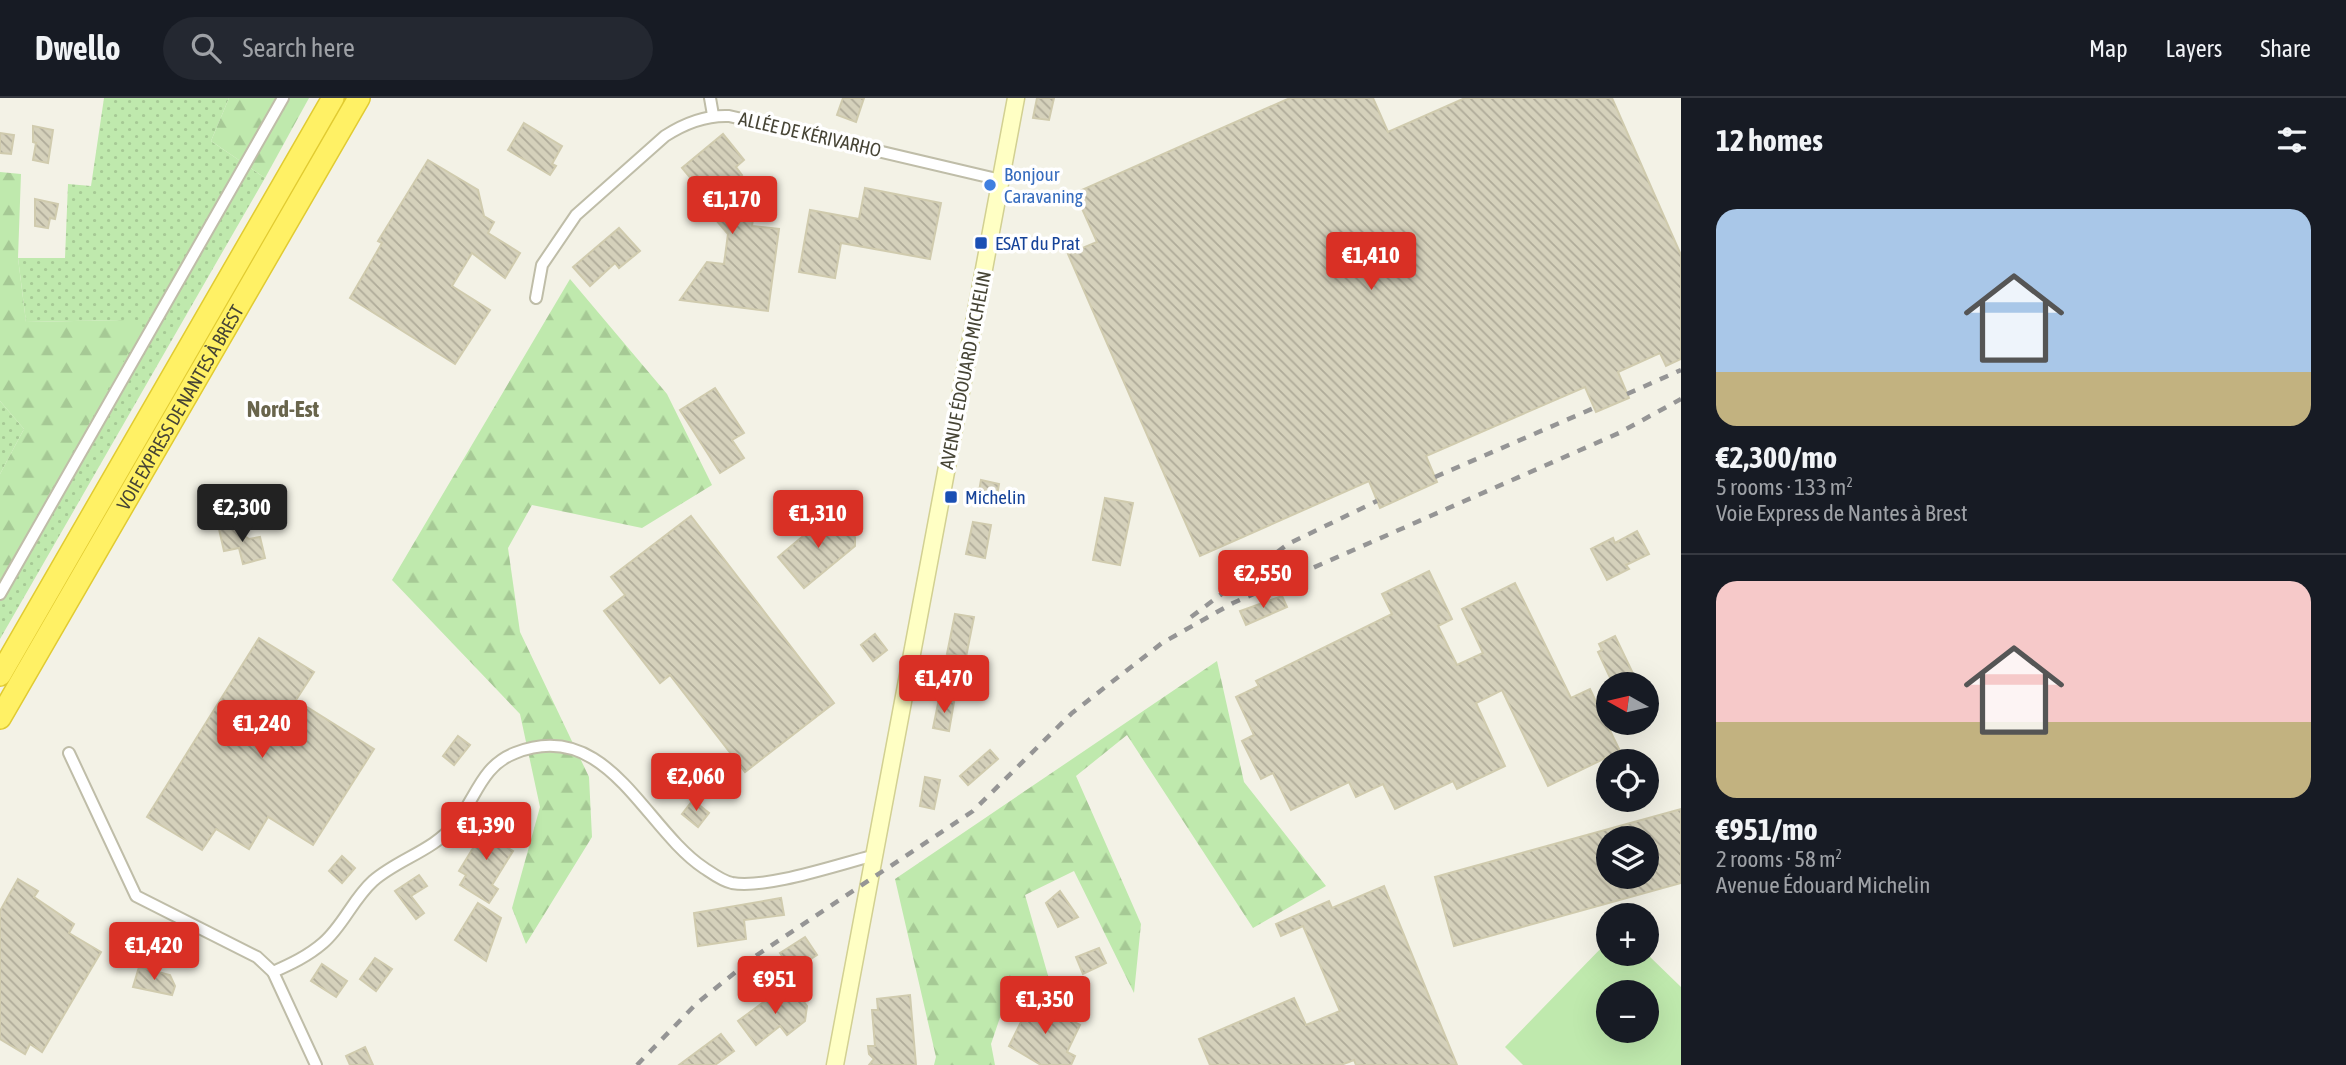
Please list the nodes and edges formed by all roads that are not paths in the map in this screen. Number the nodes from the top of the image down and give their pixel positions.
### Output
1 (283, 98) edge
2 (333, 98) edge
3 (359, 98) edge
4 (710, 98) edge
5 (1016, 98) edge
6 (713, 115) junction
7 (1001, 180) junction
8 (536, 298) dead end
9 (0, 594) edge
10 (0, 674) edge
11 (0, 718) edge
12 (69, 753) dead end
13 (872, 856) junction
14 (273, 972) junction
15 (833, 1061) edge
16 (316, 1065) edge

1 - 9 street
2 - 10 highway, VOIE EXPRESS DE NANTES À BREST
3 - 11 highway, VOIE EXPRESS DE NANTES À BREST
4 - 6 street
5 - 7 main road, AVENUE ÉDOUARD MICHELIN
6 - 7 street, ALLÉE DE KÉRIVARHO
6 - 8 street, ALLÉE DE KÉRIVARHO
7 - 13 main road, AVENUE ÉDOUARD MICHELIN
12 - 14 street
13 - 14 street
13 - 15 main road, AVENUE ÉDOUARD MICHELIN
14 - 16 street

